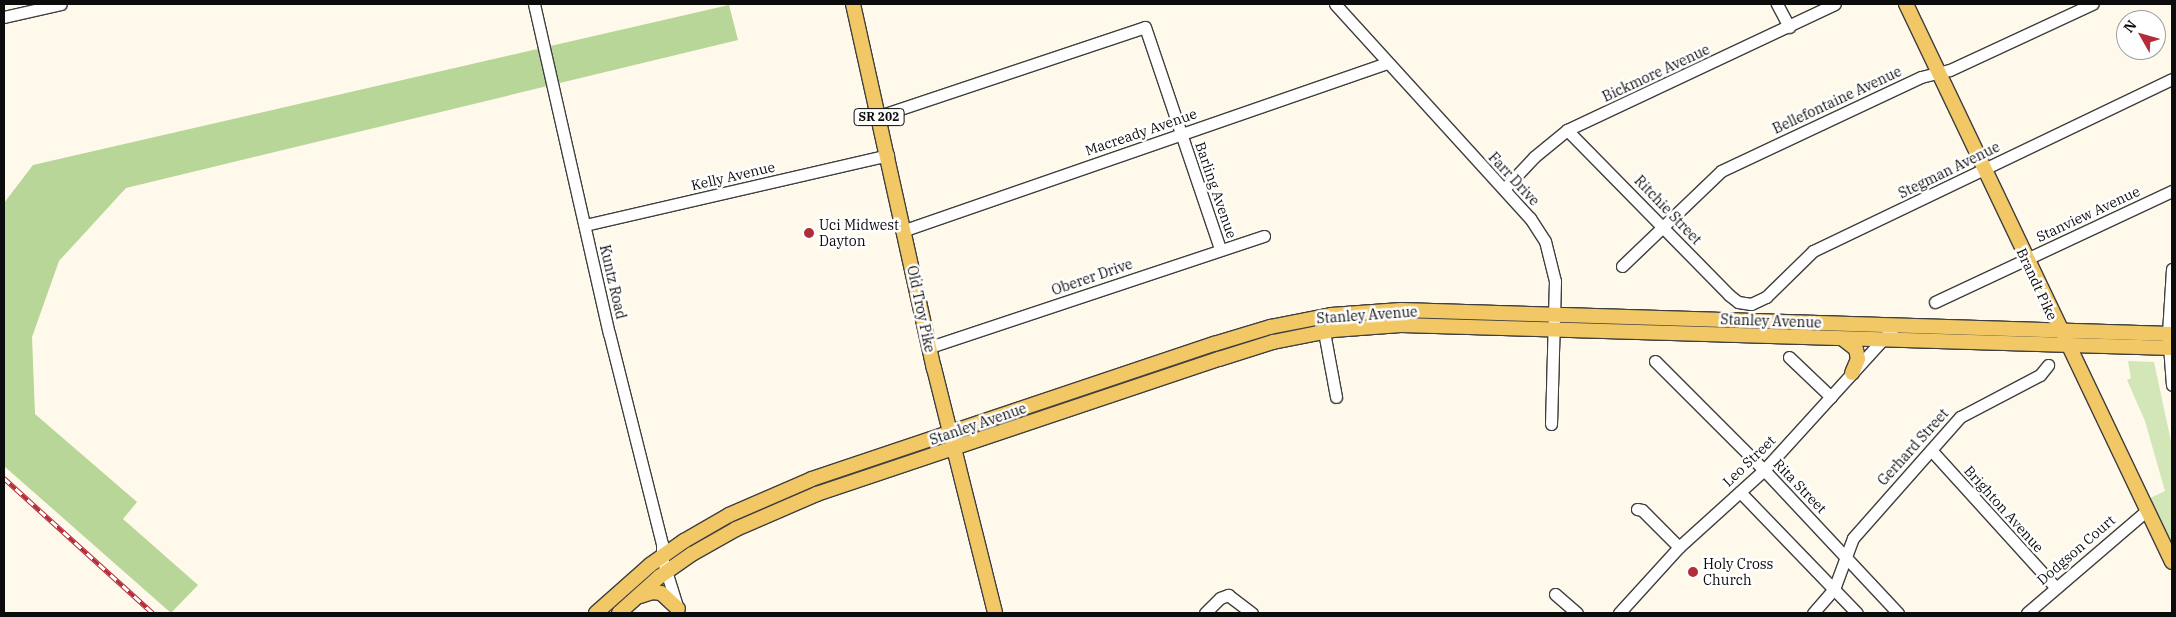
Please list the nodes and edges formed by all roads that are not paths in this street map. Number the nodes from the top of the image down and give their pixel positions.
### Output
1 (61, 4) edge
2 (534, 4) edge
3 (853, 4) edge
4 (1335, 4) edge
5 (1777, 4) edge
6 (1835, 4) edge
7 (1906, 4) edge
8 (2092, 4) edge
9 (4, 17) edge
10 (1789, 27) junction
11 (1388, 63) junction
12 (1938, 71) junction
13 (2172, 79) edge
14 (879, 116) junction
15 (1567, 130) junction
16 (1181, 134) junction
17 (888, 155) junction
18 (1983, 170) junction
19 (1504, 189) junction
20 (2172, 191) edge
21 (585, 225) junction
22 (1664, 227) junction
23 (905, 230) junction
24 (1264, 236) dead end
25 (1220, 249) junction
26 (2026, 260) junction
27 (1622, 266) dead end
28 (2172, 269) edge
29 (1935, 302) dead end
30 (1751, 304) joint
31 (1554, 314) junction
32 (1896, 325) junction
33 (2058, 329) junction
34 (1554, 330) junction
35 (1324, 332) junction
36 (2170, 333) edge
37 (1843, 339) junction
38 (1883, 340) junction
39 (2066, 345) junction
40 (2092, 346) junction
41 (930, 347) junction
42 (2170, 348) edge
43 (1790, 358) dead end
44 (1655, 361) dead end
45 (2048, 365) dead end
46 (1852, 373) junction
47 (2082, 376) junction
48 (2172, 385) edge
49 (1336, 396) dead end
50 (1831, 397) junction
51 (1551, 424) dead end
52 (950, 434) junction
53 (954, 448) junction
54 (1931, 450) junction
55 (1764, 470) junction
56 (1740, 492) junction
57 (1637, 509) dead end
58 (2146, 511) junction
59 (1679, 547) junction
60 (1846, 556) junction
61 (2172, 562) edge
62 (666, 565) junction
63 (2056, 588) junction
64 (1834, 589) junction
65 (1555, 594) dead end
66 (632, 600) junction
67 (678, 611) edge
68 (1624, 612) edge
69 (596, 613) edge
70 (618, 613) edge
71 (995, 613) edge
72 (1205, 613) edge
73 (1252, 613) edge
74 (1577, 613) edge
75 (1814, 613) edge
76 (1857, 613) edge
77 (1898, 613) edge
78 (2027, 613) edge

1 - 9 street
2 - 21 street, Kuntz Road
3 - 14 main road, Old Troy Pike / SR 202
4 - 11 street, Farr Drive
5 - 10 street
6 - 10 street, Bickmore Avenue
7 - 12 main road, Brandt Pike
8 - 12 street, Bellefontaine Avenue
10 - 15 street, Bickmore Avenue
11 - 16 street, Macready Avenue
11 - 19 street, Farr Drive
12 - 18 main road, Brandt Pike
12 - 22 street, Bellefontaine Avenue
13 - 18 street, Stegman Avenue
14 - 16 street, Barling Avenue
14 - 17 main road, Old Troy Pike / SR 202
15 - 19 street, Bickmore Avenue
15 - 22 street, Ritchie Street
16 - 23 street, Macready Avenue
16 - 25 street, Barling Avenue
17 - 21 street, Kelly Avenue
17 - 23 main road, Old Troy Pike / SR 202
18 - 26 main road, Brandt Pike
18 - 30 street, Stegman Avenue
19 - 31 street, Farr Drive
20 - 26 street, Stanview Avenue
21 - 62 street, Kuntz Road
22 - 27 street, Bellefontaine Avenue
22 - 30 street, Ritchie Street
23 - 41 main road, Old Troy Pike / SR 202
24 - 25 street, Oberer Drive
25 - 41 street, Oberer Drive
26 - 29 street, Stanview Avenue
26 - 33 main road, Brandt Pike
28 - 36 street
31 - 32 main road, Stanley Avenue
31 - 34 street, Farr Drive
31 - 52 main road, Stanley Avenue
32 - 33 main road, Stanley Avenue
32 - 38 street, Leo Street
33 - 36 main road, Stanley Avenue
33 - 39 main road, Brandt Pike
34 - 35 main road, Stanley Avenue
34 - 37 main road, Stanley Avenue
34 - 51 street, Farr Drive
35 - 49 street
35 - 53 main road, Stanley Avenue
36 - 42 street
37 - 38 main road, Stanley Avenue
37 - 46 main road
38 - 39 main road, Stanley Avenue
38 - 46 street, Leo Street
39 - 40 main road, Stanley Avenue
39 - 47 main road, Brandt Pike
40 - 42 main road, Stanley Avenue
40 - 47 main road
41 - 52 main road, Old Troy Pike / SR 202
42 - 48 street
43 - 50 street
44 - 55 street, Rita Street
45 - 54 street, Gerhard Street
46 - 50 street, Leo Street
47 - 58 main road, Brandt Pike
50 - 55 street, Leo Street
52 - 53 main road, Old Troy Pike / SR 202
52 - 62 main road, Stanley Avenue
53 - 62 main road, Stanley Avenue
53 - 71 main road, Old Troy Pike / SR 202
54 - 60 street, Gerhard Street
54 - 63 street, Brighton Avenue
55 - 56 street, Leo Street
55 - 60 street, Rita Street
56 - 59 street, Leo Street
56 - 64 street
57 - 59 street
58 - 61 main road, Brandt Pike
58 - 63 street, Dodgson Court
59 - 68 street, Leo Street
60 - 64 street, Gerhard Street
60 - 77 street, Rita Street
62 - 66 main road, Stanley Avenue
62 - 67 street, Kuntz Road
62 - 69 main road, Stanley Avenue
63 - 78 street, Dodgson Court
64 - 75 street, Gerhard Street
64 - 76 street
65 - 74 street
66 - 67 main road
66 - 70 main road, Stanley Avenue
72 - 73 street

